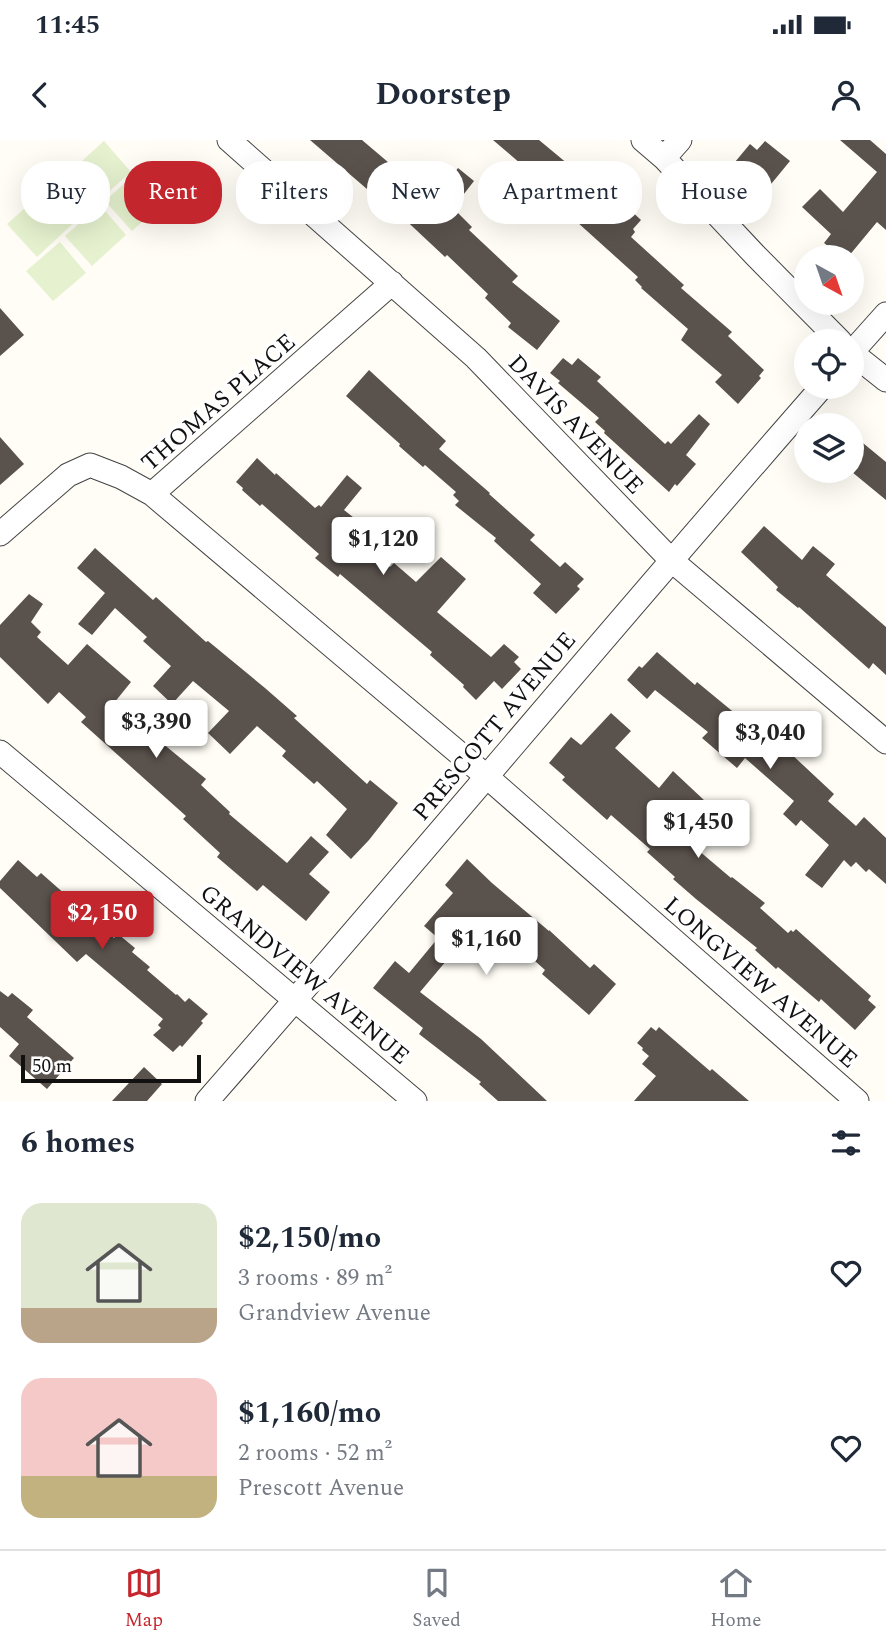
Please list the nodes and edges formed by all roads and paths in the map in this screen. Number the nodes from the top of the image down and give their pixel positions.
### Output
1 (229, 140) edge
2 (643, 140) edge
3 (680, 140) edge
4 (664, 158) junction
5 (392, 284) junction
6 (886, 314) edge
7 (828, 329) edge
8 (864, 339) edge
9 (864, 363) edge
10 (886, 380) edge
11 (812, 399) edge
12 (152, 494) junction
13 (0, 534) edge
14 (671, 560) junction
15 (886, 742) edge
16 (0, 752) edge
17 (486, 776) junction
18 (295, 1000) junction
19 (207, 1101) edge
20 (415, 1101) edge
21 (857, 1101) edge

1 - 5 street, DAVIS AVENUE
2 - 4 street
3 - 4 street
4 - 7 street
5 - 12 street, THOMAS PLACE
5 - 14 street, DAVIS AVENUE
6 - 8 street
9 - 10 street
11 - 14 street, PRESCOTT AVENUE
12 - 13 street, THOMAS PLACE
12 - 17 street, LONGVIEW AVENUE
14 - 15 street, DAVIS AVENUE
14 - 17 street, PRESCOTT AVENUE
16 - 18 street, GRANDVIEW AVENUE
17 - 18 street, PRESCOTT AVENUE
17 - 21 street, LONGVIEW AVENUE
18 - 19 street, PRESCOTT AVENUE
18 - 20 street, GRANDVIEW AVENUE

